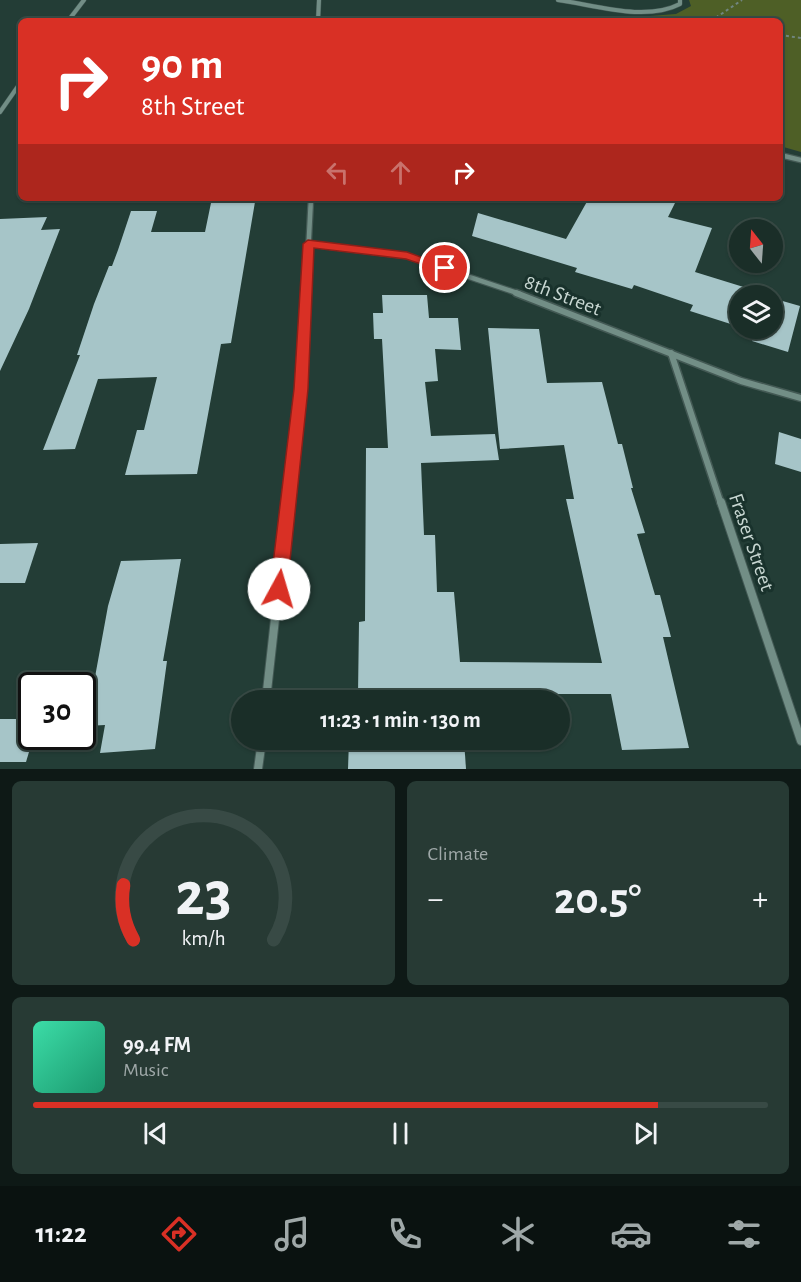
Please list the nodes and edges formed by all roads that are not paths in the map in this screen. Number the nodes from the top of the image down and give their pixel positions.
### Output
1 (84, 0) edge
2 (319, 0) edge
3 (558, 0) edge
4 (680, 0) edge
5 (70, 18) edge
6 (318, 18) edge
7 (18, 86) edge
8 (0, 112) edge
9 (783, 156) edge
10 (801, 160) edge
11 (311, 201) edge
12 (308, 244) junction
13 (671, 353) junction
14 (801, 398) edge
15 (267, 690) edge
16 (801, 741) edge
17 (261, 750) edge
18 (258, 769) edge

1 - 5 street
2 - 6 street
3 - 4 street
7 - 8 street
9 - 10 street
11 - 12 street
12 - 13 street, 8th Street
12 - 15 street
13 - 14 street, 8th Street
13 - 16 street, Fraser Street
17 - 18 street

